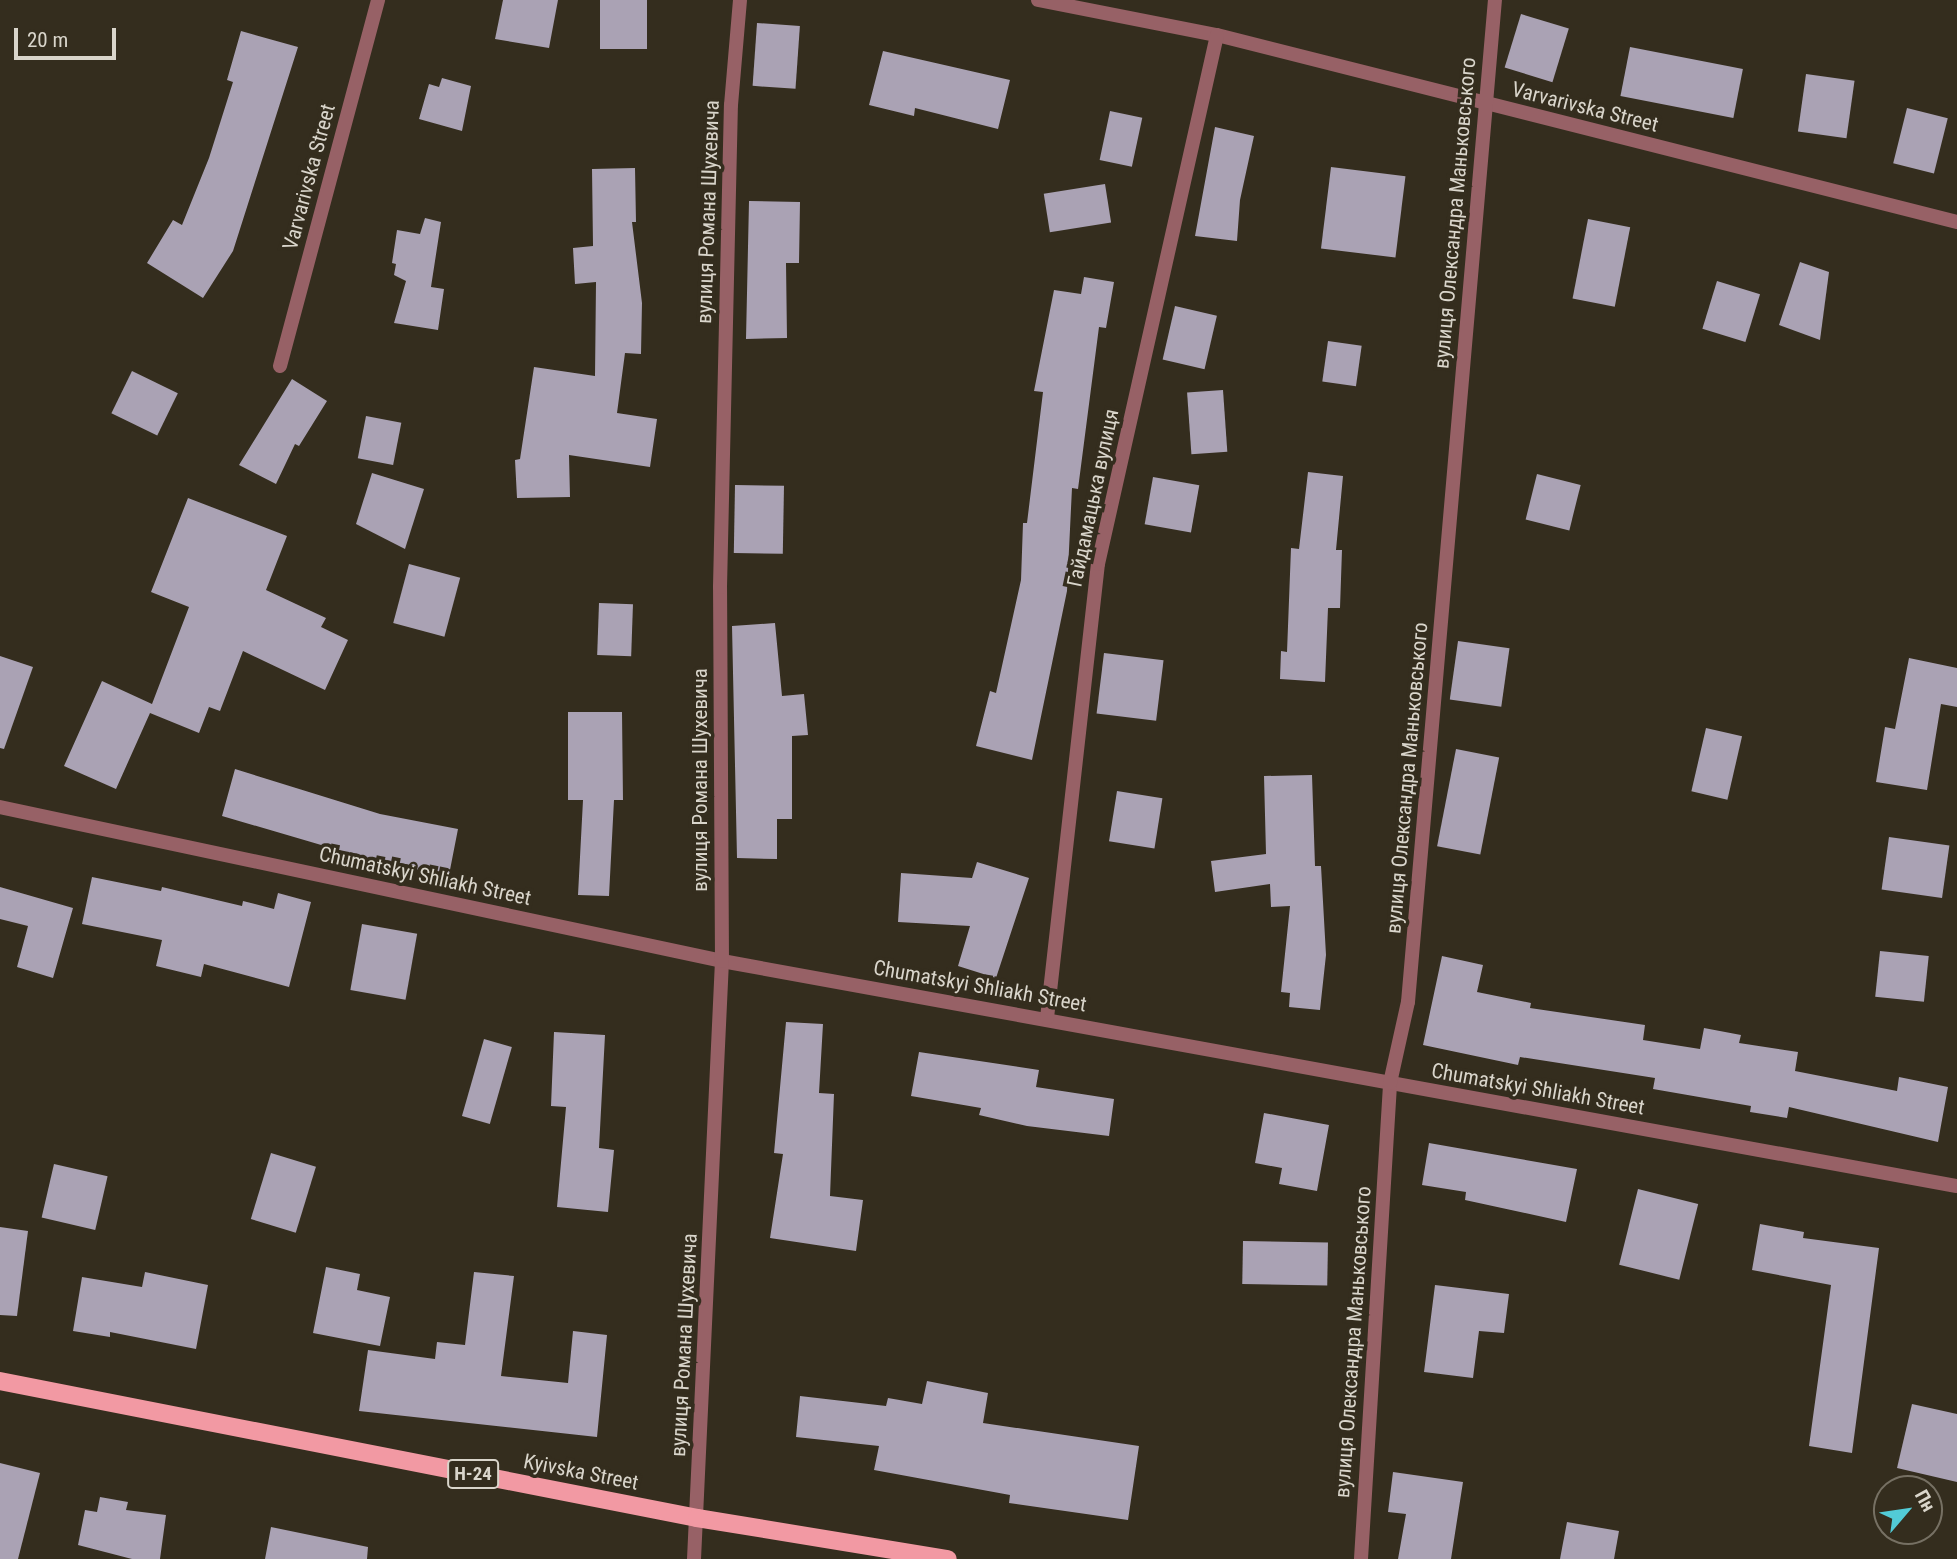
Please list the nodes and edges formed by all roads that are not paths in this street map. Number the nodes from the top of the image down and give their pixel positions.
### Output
1 (378, 0) edge
2 (740, 0) edge
3 (1038, 0) edge
4 (1495, 0) edge
5 (1217, 35) junction
6 (1486, 103) junction
7 (1957, 222) edge
8 (280, 366) dead end
9 (0, 807) edge
10 (722, 961) junction
11 (1047, 1018) junction
12 (1390, 1083) junction
13 (1957, 1186) edge
14 (0, 1381) edge
15 (697, 1518) junction
16 (694, 1559) edge
17 (948, 1559) edge
18 (1360, 1559) edge

1 - 8 street, Varvarivska Street
2 - 10 street, вулиця Романа Шухевича
3 - 5 street, Varvarivska Street
4 - 6 street, вулиця Олександра Маньковського
5 - 6 street, Varvarivska Street
5 - 11 street, Гайдамацька вулиця
6 - 7 street, Varvarivska Street
6 - 12 street, вулиця Олександра Маньковського
9 - 10 street, Chumatskyi Shliakh Street
10 - 11 street, Chumatskyi Shliakh Street
10 - 15 street, вулиця Романа Шухевича
11 - 12 street, Chumatskyi Shliakh Street
12 - 13 street, Chumatskyi Shliakh Street
12 - 18 street, вулиця Олександра Маньковського
14 - 15 main road, Kyivska Street / Н-24
15 - 16 street, вулиця Романа Шухевича
15 - 17 main road, Kyivska Street / Н-24

